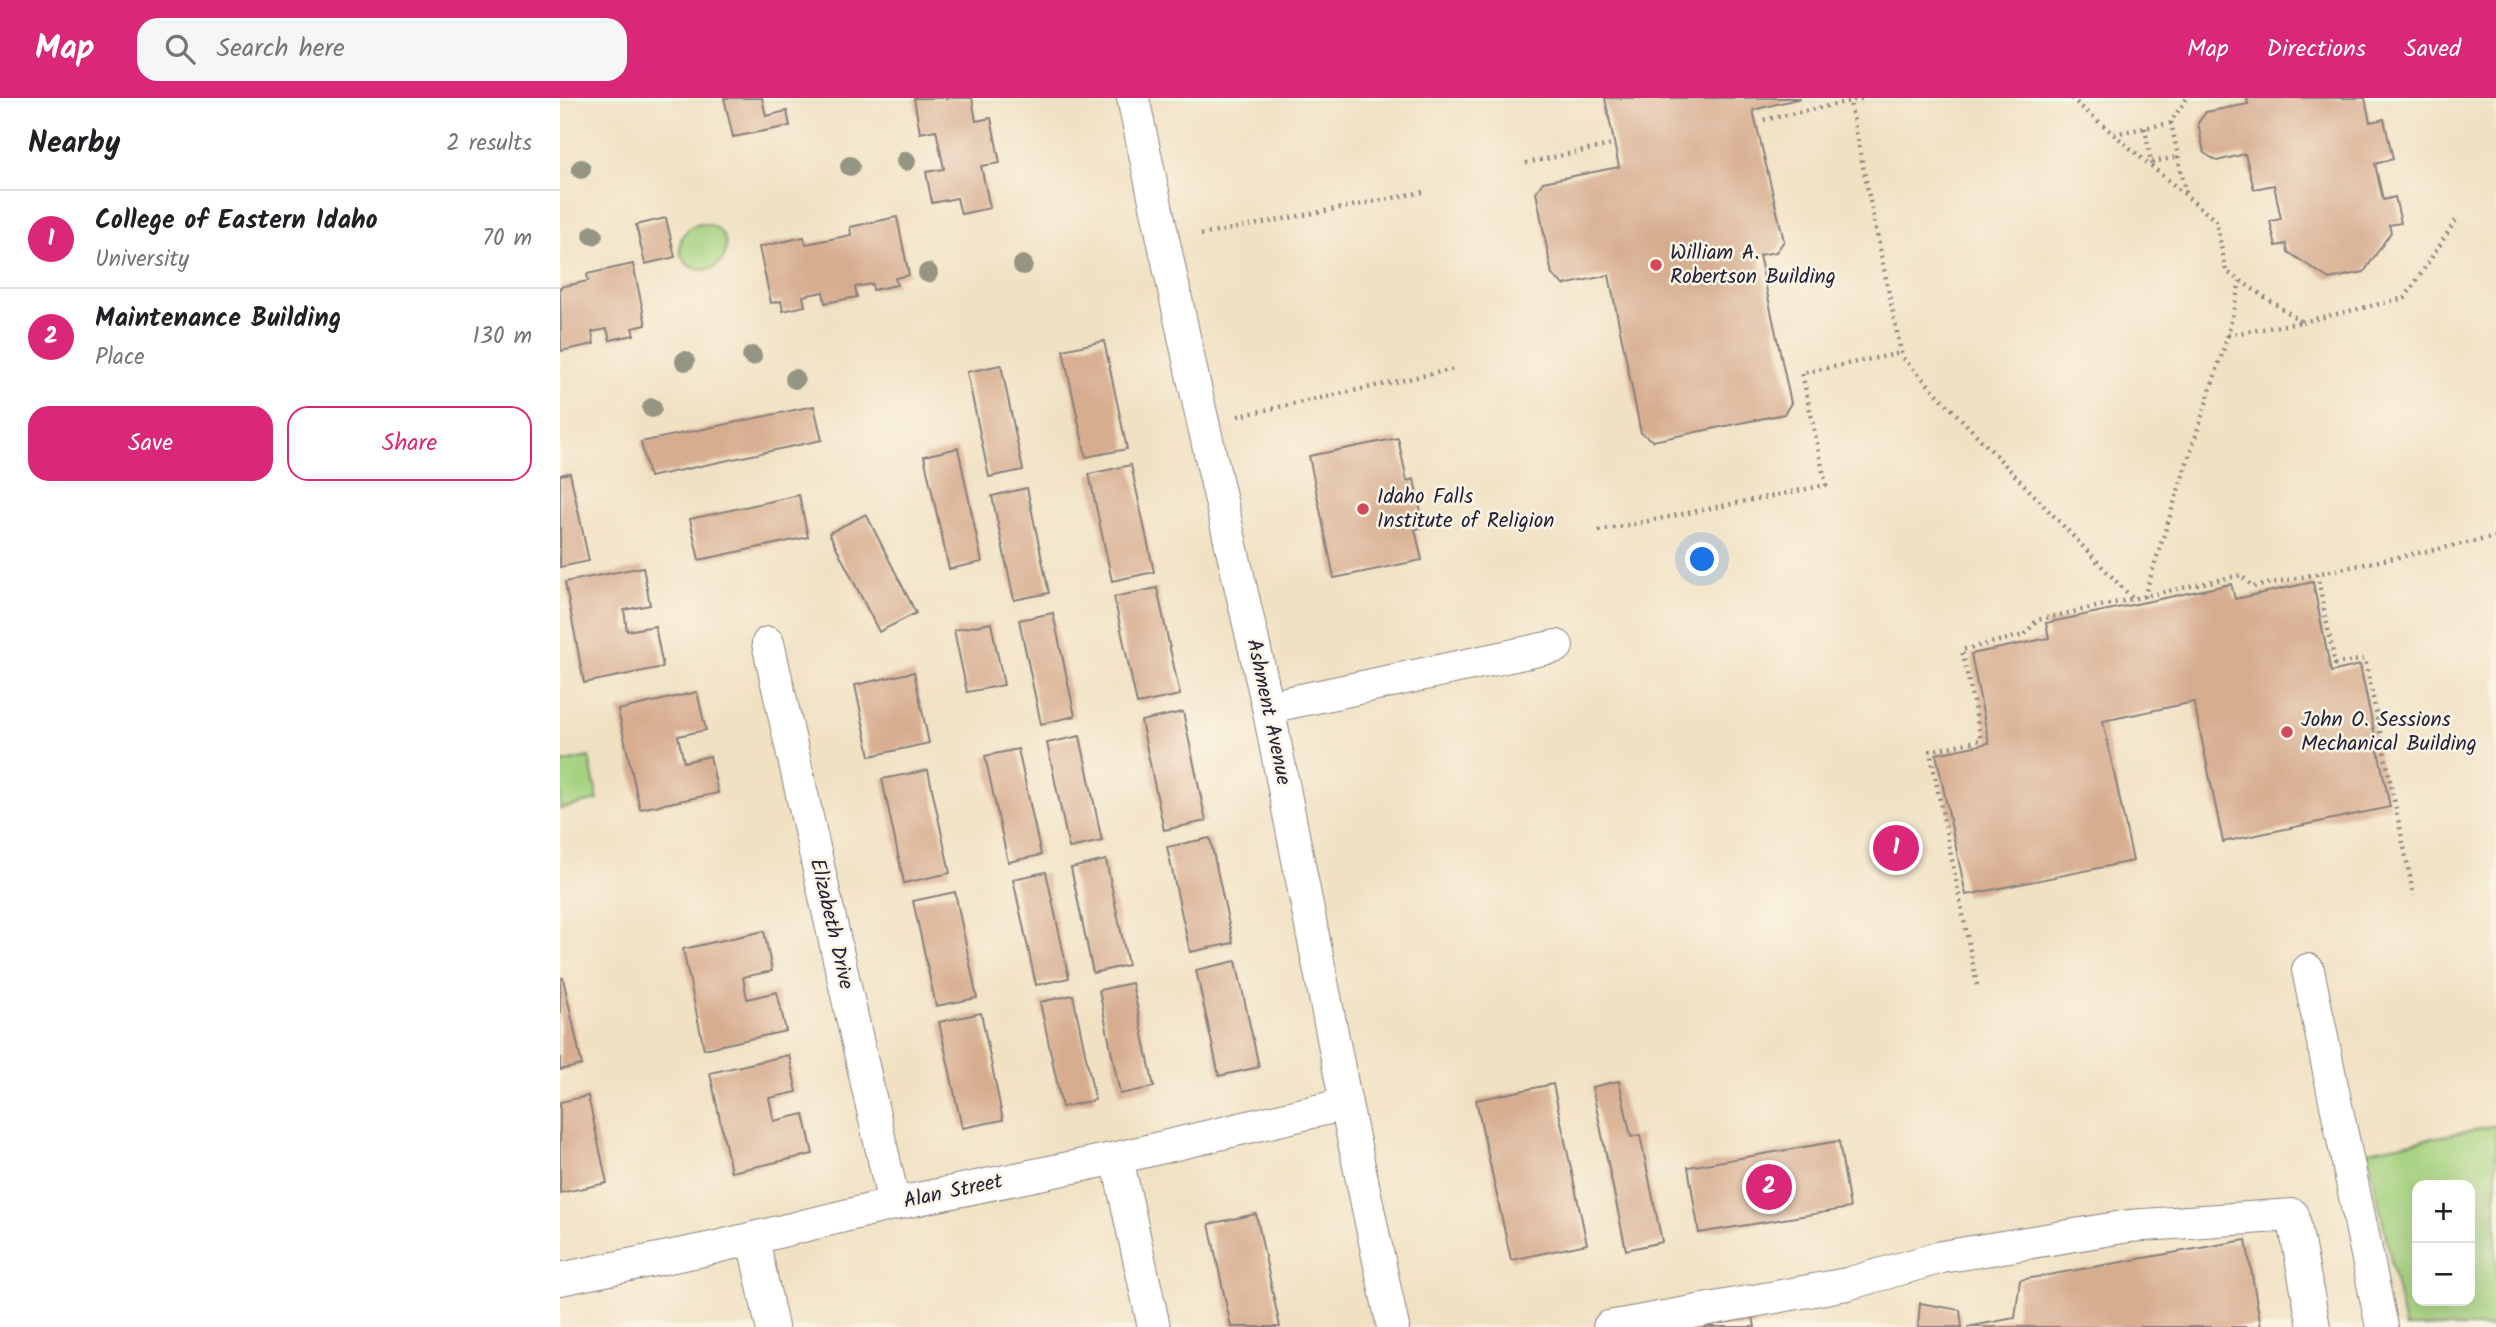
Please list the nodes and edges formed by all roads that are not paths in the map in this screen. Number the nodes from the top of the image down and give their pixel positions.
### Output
1 (1133, 98) edge
2 (768, 643) dead end
3 (1558, 646) dead end
4 (1268, 707) junction
5 (2308, 970) dead end
6 (1346, 1104) junction
7 (1117, 1158) junction
8 (894, 1205) junction
9 (753, 1239) junction
10 (560, 1279) edge
11 (772, 1327) edge
12 (1154, 1327) edge
13 (1393, 1327) edge
14 (1609, 1327) edge
15 (2314, 1327) edge
16 (2382, 1327) edge

1 - 4 street, Ashment Avenue
2 - 8 street, Elizabeth Drive
3 - 4 street
4 - 6 street, Ashment Avenue
5 - 16 street
6 - 7 street, Alan Street
6 - 13 street, Ashment Avenue
7 - 8 street, Alan Street
7 - 12 street
8 - 9 street, Alan Street
9 - 10 street, Alan Street
9 - 11 street
14 - 15 street

